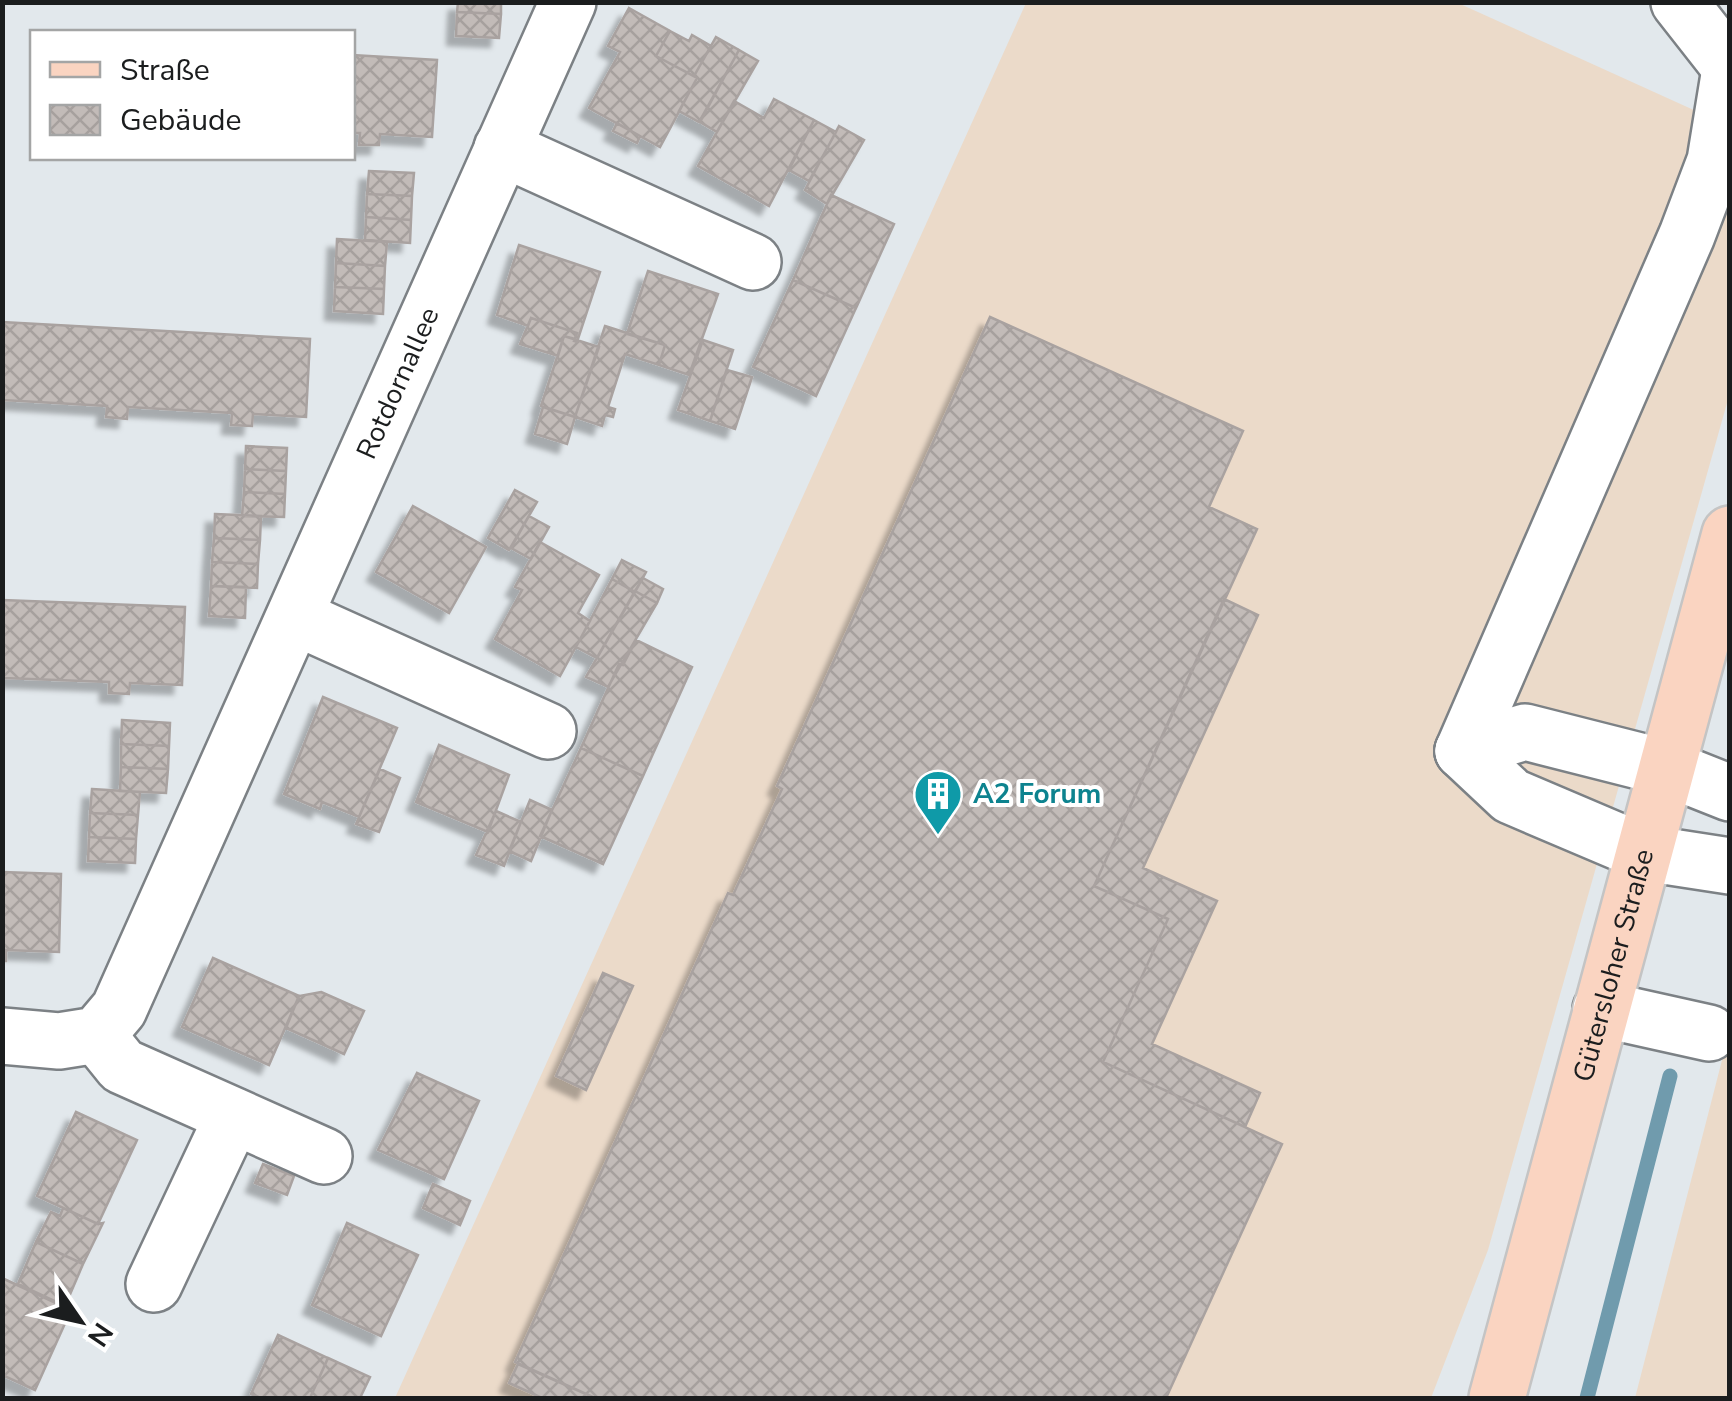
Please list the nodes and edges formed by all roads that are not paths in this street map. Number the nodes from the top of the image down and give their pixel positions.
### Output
1 (568, 2) edge
2 (1680, 2) edge
3 (1730, 68) edge
4 (502, 148) junction
5 (753, 262) dead end
6 (1730, 534) edge
7 (295, 617) junction
8 (548, 731) dead end
9 (1463, 750) junction
10 (1667, 768) junction
11 (1730, 794) edge
12 (1645, 853) junction
13 (1730, 866) edge
14 (1602, 1009) junction
15 (1708, 1033) dead end
16 (97, 1035) junction
17 (2, 1036) edge
18 (233, 1116) junction
19 (324, 1156) dead end
20 (154, 1284) dead end
21 (1497, 1398) edge

1 - 4 street, Rotdornallee
2 - 3 street
3 - 9 street
4 - 5 street
4 - 7 street, Rotdornallee
6 - 10 main road, Gütersloher Straße
7 - 8 street
7 - 16 street, Rotdornallee
9 - 10 street
9 - 12 street
10 - 11 street
10 - 12 main road, Gütersloher Straße
12 - 13 street
12 - 14 main road, Gütersloher Straße
14 - 15 street
14 - 21 main road, Gütersloher Straße
16 - 17 street
16 - 18 street
18 - 19 street
18 - 20 street

